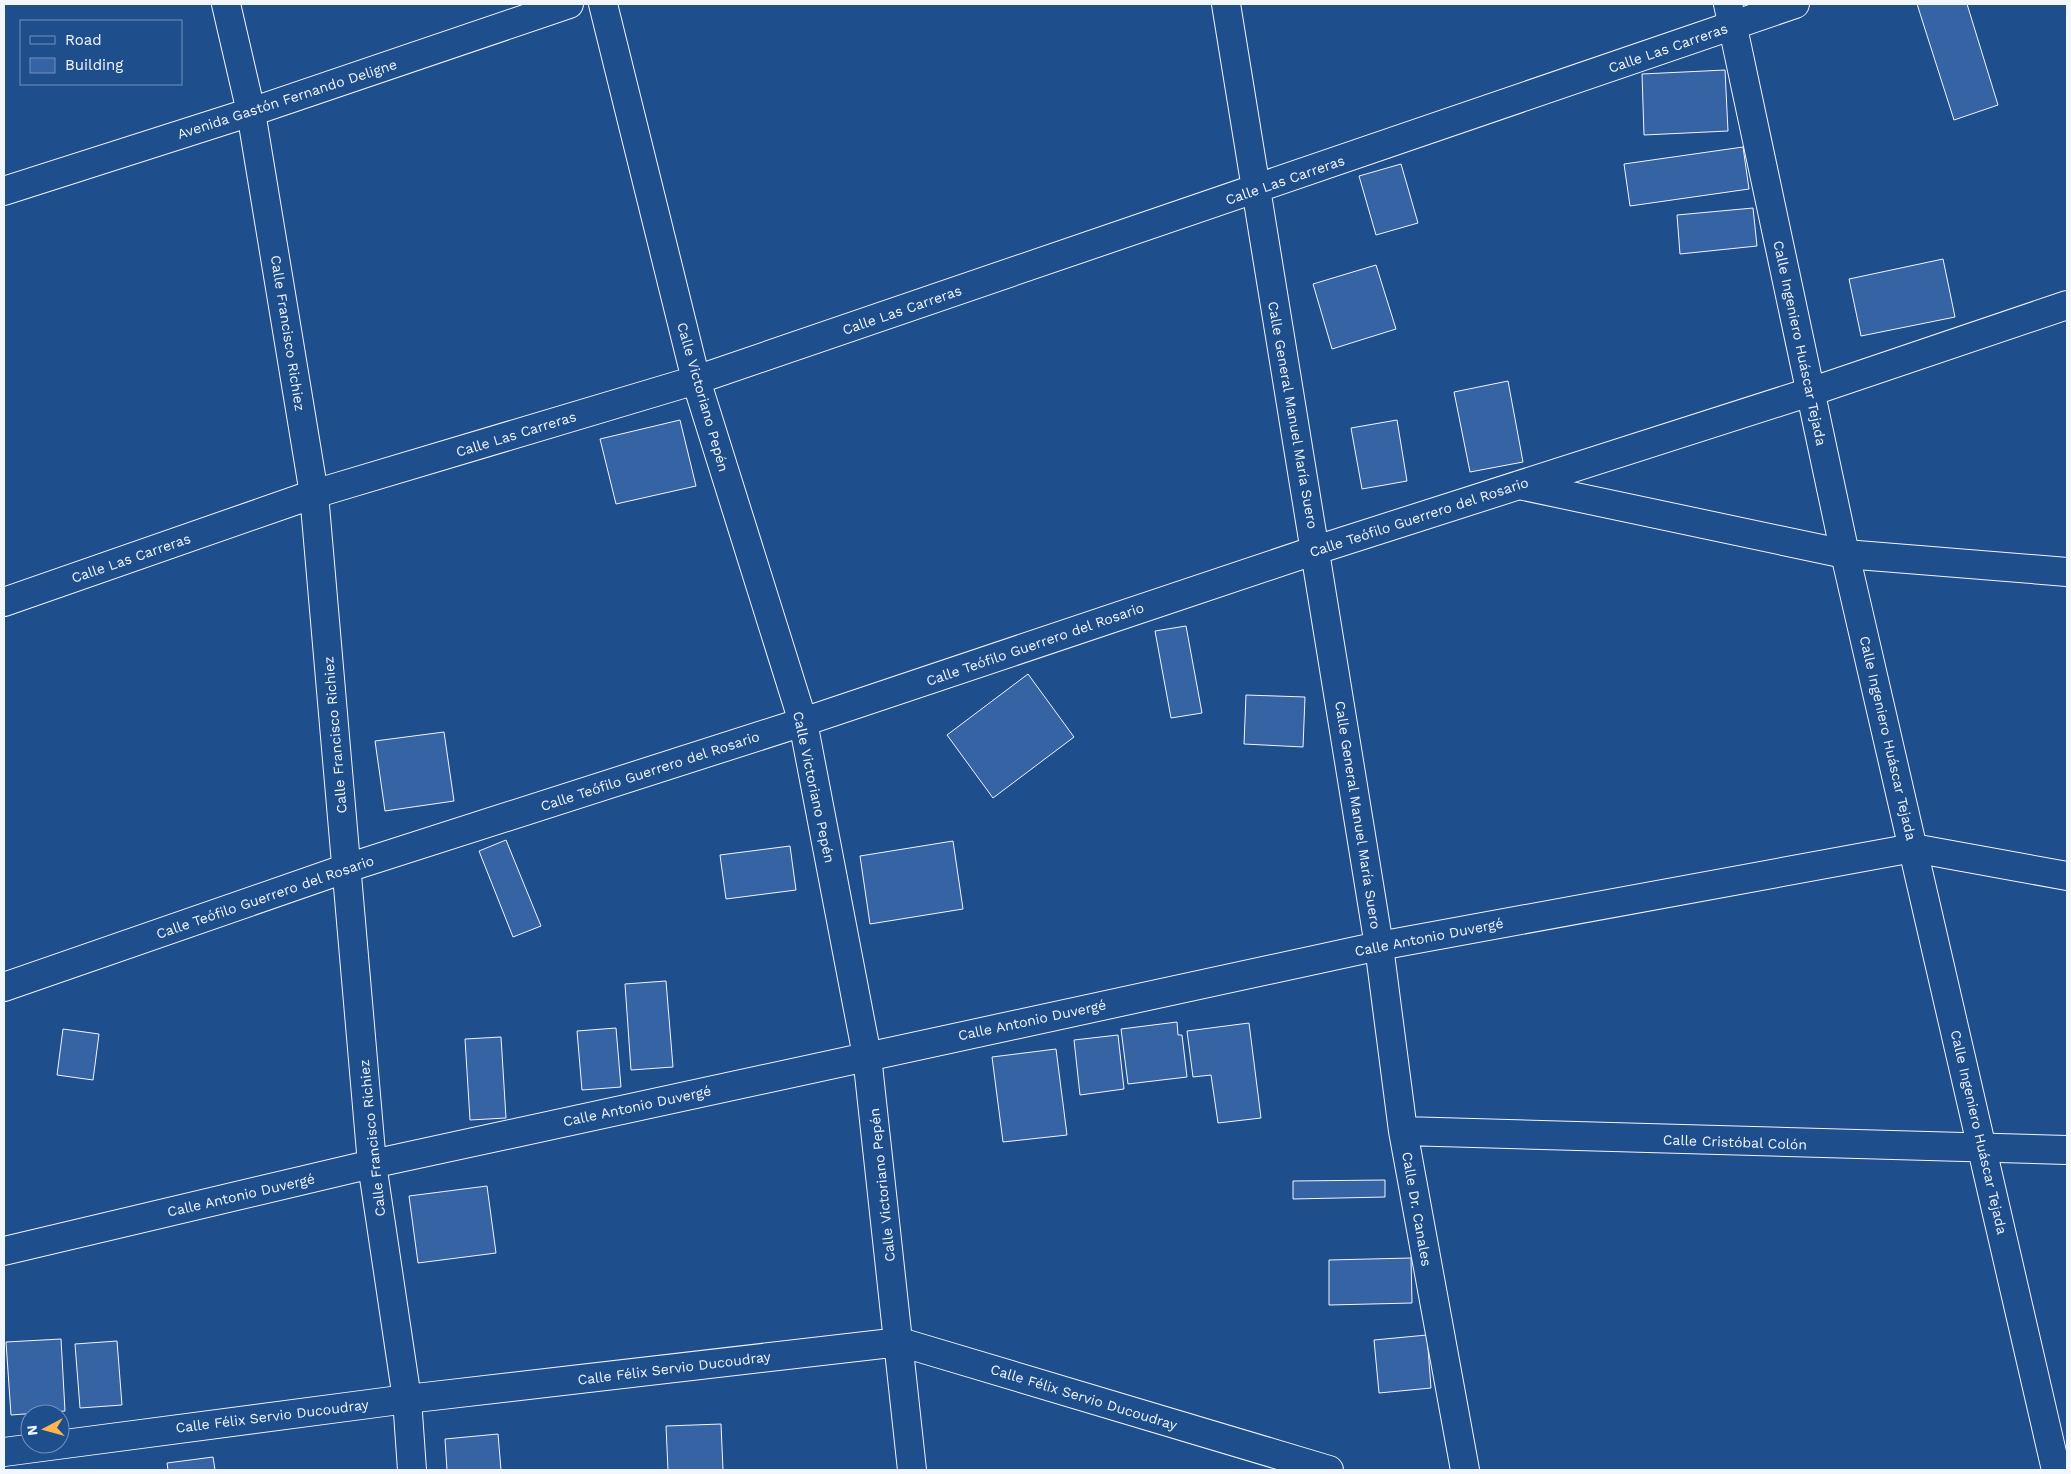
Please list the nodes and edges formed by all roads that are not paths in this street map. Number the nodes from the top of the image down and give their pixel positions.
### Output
1 (226, 4) edge
2 (569, 4) edge
3 (603, 4) edge
4 (1226, 4) edge
5 (1795, 4) edge
6 (1730, 15) edge
7 (251, 112) junction
8 (1255, 190) junction
9 (4, 191) edge
10 (2067, 305) edge
11 (696, 380) junction
12 (1810, 392) junction
13 (1518, 485) junction
14 (314, 494) junction
15 (1316, 550) junction
16 (1845, 554) junction
17 (2067, 572) edge
18 (4, 602) edge
19 (803, 722) junction
20 (1913, 848) junction
21 (346, 868) junction
22 (2067, 876) edge
23 (1379, 946) junction
24 (4, 987) edge
25 (867, 1056) junction
26 (1403, 1132) junction
27 (1984, 1149) junction
28 (2067, 1150) edge
29 (372, 1164) junction
30 (4, 1251) edge
31 (900, 1342) junction
32 (406, 1399) junction
33 (4, 1452) edge
34 (412, 1470) edge
35 (912, 1470) edge
36 (1329, 1470) edge
37 (1465, 1470) edge
38 (2056, 1470) edge

1 - 7 street, Calle Francisco Richiez
2 - 7 street, Avenida Gastón Fernando Deligne
3 - 11 street, Calle Victoriano Pepén
4 - 8 street, Calle General Manuel María Suero
5 - 6 street, Calle Las Carreras
6 - 8 street, Calle Las Carreras
6 - 12 street, Calle Ingeniero Huáscar Tejada
7 - 9 street, Avenida Gastón Fernando Deligne
7 - 14 street, Calle Francisco Richiez
8 - 11 street, Calle Las Carreras
8 - 15 street, Calle General Manuel María Suero
10 - 12 street, Calle Teófilo Guerrero del Rosario
11 - 14 street, Calle Las Carreras
11 - 19 street, Calle Victoriano Pepén
12 - 13 street, Calle Teófilo Guerrero del Rosario
12 - 16 street, Calle Ingeniero Huáscar Tejada
13 - 15 street, Calle Teófilo Guerrero del Rosario
13 - 16 street
14 - 18 street, Calle Las Carreras
14 - 21 street, Calle Francisco Richiez
15 - 19 street, Calle Teófilo Guerrero del Rosario
15 - 23 street, Calle General Manuel María Suero
16 - 17 street
16 - 20 street, Calle Ingeniero Huáscar Tejada
19 - 21 street, Calle Teófilo Guerrero del Rosario
19 - 25 street, Calle Victoriano Pepén
20 - 22 street, Calle Antonio Duvergé
20 - 23 street, Calle Antonio Duvergé
20 - 27 street, Calle Ingeniero Huáscar Tejada
21 - 24 street, Calle Teófilo Guerrero del Rosario
21 - 29 street, Calle Francisco Richiez
23 - 25 street, Calle Antonio Duvergé
23 - 26 street, Calle Dr. Canales
25 - 29 street, Calle Antonio Duvergé
25 - 31 street, Calle Victoriano Pepén
26 - 27 street, Calle Cristóbal Colón
26 - 37 street, Calle Dr. Canales
27 - 28 street, Calle Cristóbal Colón
27 - 38 street, Calle Ingeniero Huáscar Tejada
29 - 30 street, Calle Antonio Duvergé
29 - 32 street, Calle Francisco Richiez
31 - 32 street, Calle Félix Servio Ducoudray
31 - 35 street, Calle Victoriano Pepén
31 - 36 street, Calle Félix Servio Ducoudray
32 - 33 street, Calle Félix Servio Ducoudray
32 - 34 street, Calle Francisco Richiez

